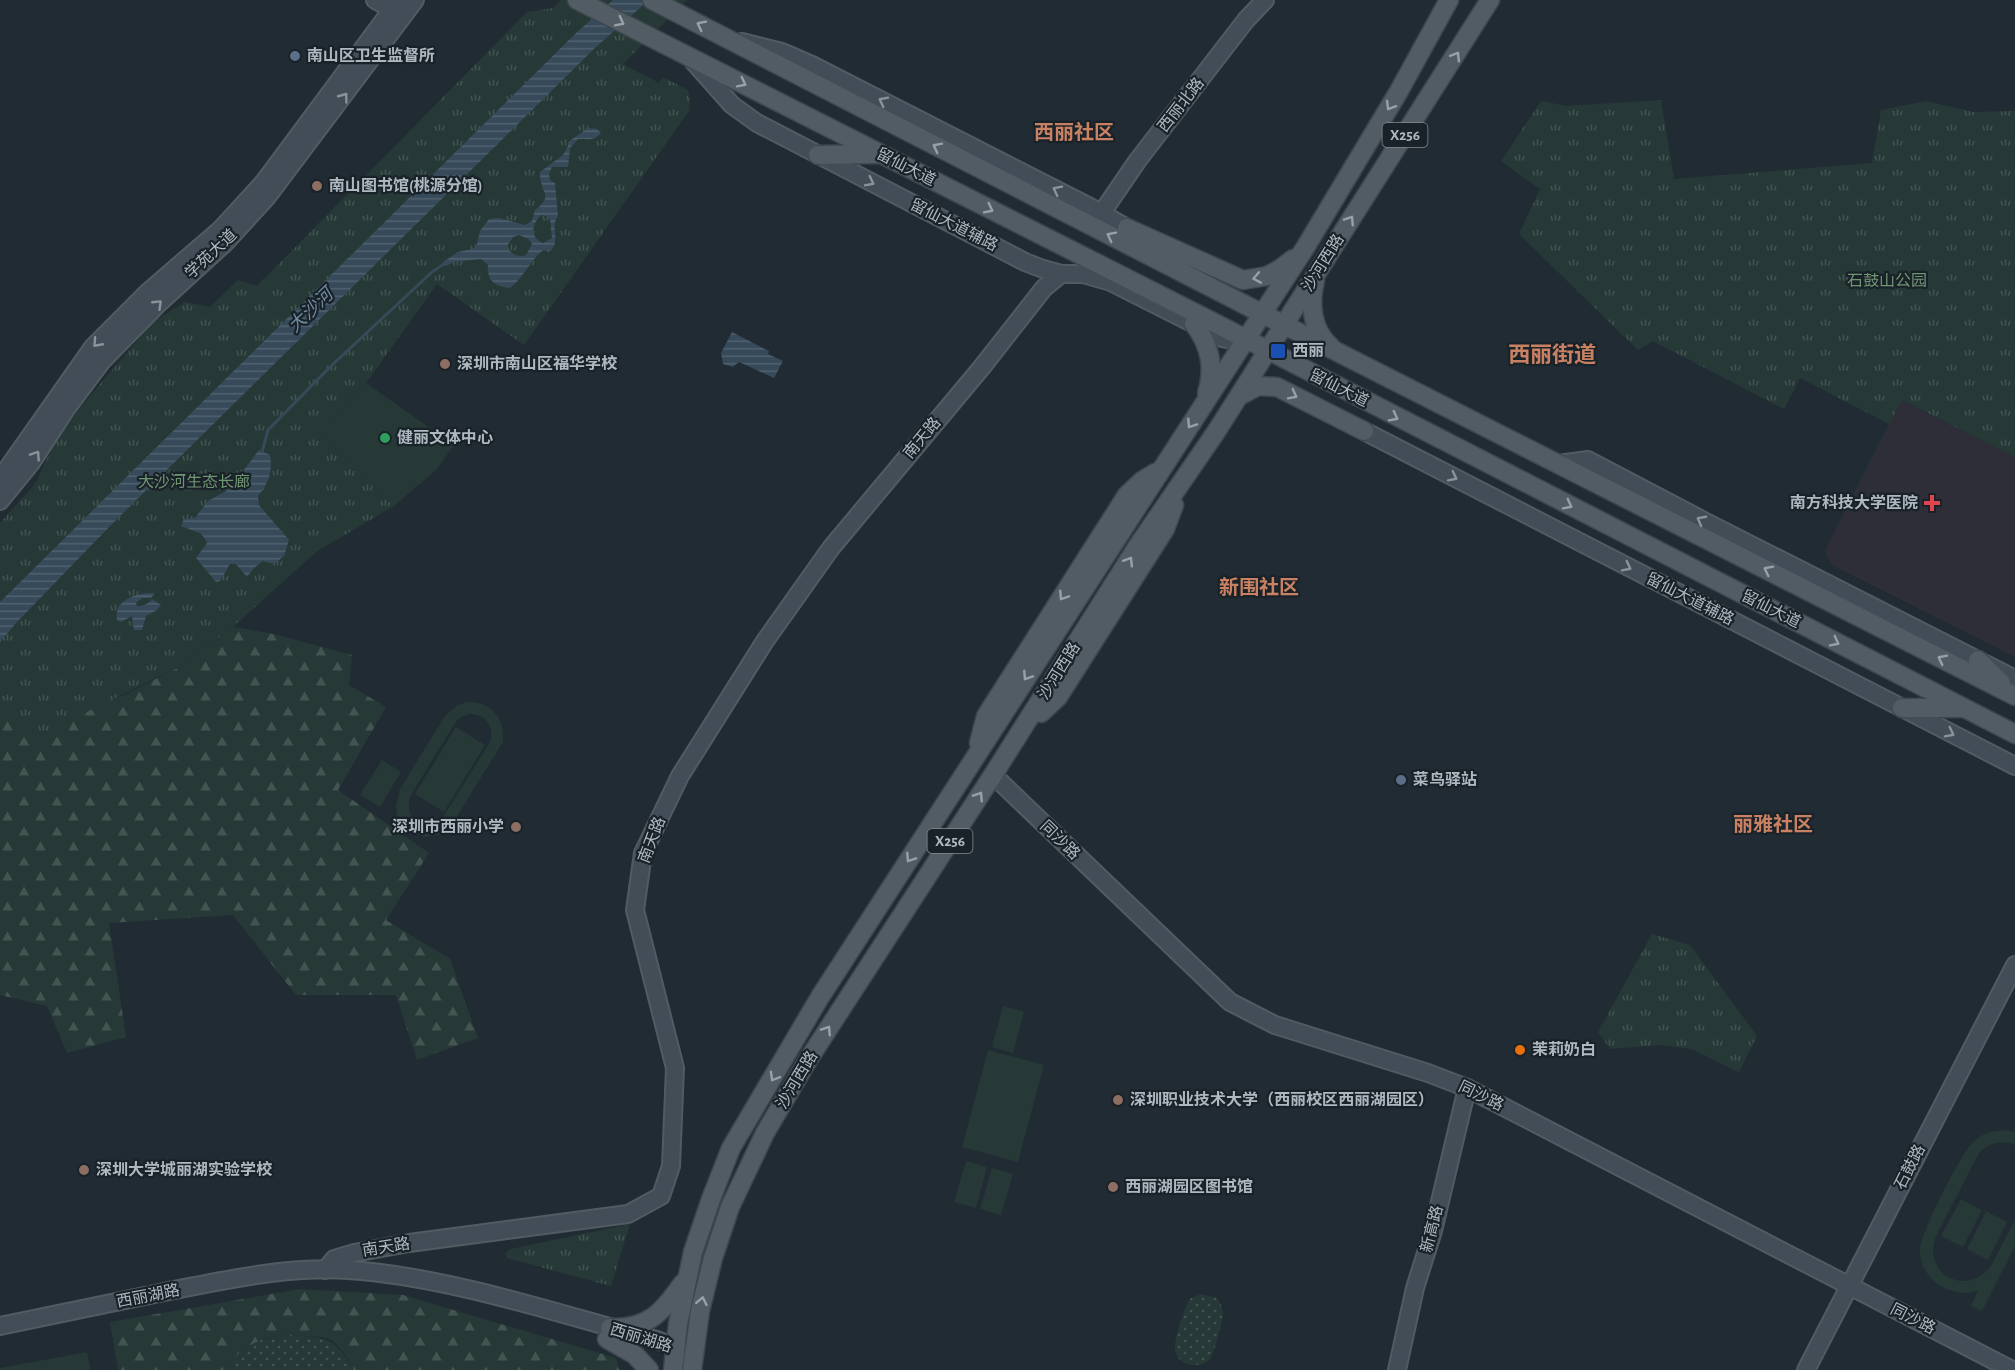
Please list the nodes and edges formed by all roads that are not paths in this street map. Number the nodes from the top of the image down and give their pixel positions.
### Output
1 (375, 0) edge
2 (577, 0) edge
3 (652, 0) edge
4 (1265, 0) edge
5 (1449, 0) edge
6 (1490, 0) edge
7 (401, 4) edge
8 (724, 37) junction
9 (690, 57) junction
10 (881, 154) junction
11 (818, 155) junction
12 (1101, 214) junction
13 (1127, 228) junction
14 (1305, 248) junction
15 (1163, 262) junction
16 (1043, 269) junction
17 (1319, 269) junction
18 (1061, 274) junction
19 (1044, 288) junction
20 (1262, 314) junction
21 (1194, 324) junction
22 (1284, 325) junction
23 (1245, 339) junction
24 (1268, 351) junction
25 (1337, 352) junction
26 (1320, 379) junction
27 (1239, 396) junction
28 (1205, 402) junction
29 (1364, 431) junction
30 (1558, 464) junction
31 (0, 478) edge
32 (0, 501) edge
33 (1978, 660) joint
34 (2014, 690) edge
35 (1902, 708) junction
36 (1966, 708) junction
37 (2015, 734) edge
38 (2015, 766) edge
39 (993, 775) junction
40 (2015, 965) edge
41 (1467, 1088) junction
42 (325, 1270) junction
43 (686, 1280) junction
44 (1849, 1286) junction
45 (0, 1326) edge
46 (608, 1333) junction
47 (0, 1337) edge
48 (674, 1358) edge
49 (692, 1364) edge
50 (649, 1370) edge
51 (1396, 1370) edge
52 (1806, 1370) edge
53 (2012, 1370) edge

1 - 7 street
2 -> 9 main road, 留仙大道
8 -> 3 main road, 留仙大道
4 - 12 street, 西丽北路
5 -> 14 main road, 沙河西路 / X256
17 -> 6 main road, 沙河西路 / X256
7 -> 31 street, 学苑大道
32 -> 7 street, 学苑大道
12 -> 8 street
15 -> 8 main road, 留仙大道
9 -> 10 main road, 留仙大道
9 - 11 street, 留仙大道辅路
10 - 11 main road
10 -> 23 main road, 留仙大道
11 -> 16 street, 留仙大道辅路
12 - 13 street
14 -> 13 main road
13 - 15 street
14 - 20 main road, 沙河西路 / X256
15 - 20 main road, 留仙大道
16 - 18 street, 留仙大道辅路
16 - 19 street
17 - 22 main road, 沙河西路 / X256
17 - 25 main road
18 - 19 street, 南天路
18 - 21 street, 留仙大道辅路
19 - 42 street, 南天路
20 - 22 main road, 留仙大道
20 - 23 main road, 沙河西路 / X256
21 - 23 street, 留仙大道辅路
21 - 28 main road
22 - 24 main road, 沙河西路 / X256
22 - 25 main road, 留仙大道
23 - 24 main road, 留仙大道
23 - 28 main road, 沙河西路 / X256
24 - 26 main road, 留仙大道
24 - 27 main road, 沙河西路 / X256
25 - 30 main road, 留仙大道
26 - 29 main road
26 -> 36 main road, 留仙大道
27 -> 29 main road
39 -> 27 main road, 沙河西路 / X256
28 -> 43 main road, 沙河西路 / X256
29 -> 35 street, 留仙大道辅路
33 -> 30 street
34 -> 30 main road, 留仙大道
33 - 34 main road
35 - 36 main road
35 -> 38 street, 留仙大道辅路
36 - 37 main road, 留仙大道
39 - 41 street, 同沙路
49 -> 39 main road, 沙河西路 / X256
40 - 44 street, 石鼓路
41 - 44 street, 同沙路
41 - 51 street, 新高路
42 - 45 street, 西丽湖路
42 - 46 street, 西丽湖路
43 - 46 main road
43 - 48 main road, 沙河西路 / X256
44 - 52 street, 石鼓路
44 - 53 street, 同沙路
46 - 47 street, 西丽湖路
46 - 48 street, 西丽湖路
46 - 50 main road
48 - 49 street, 西丽湖路

